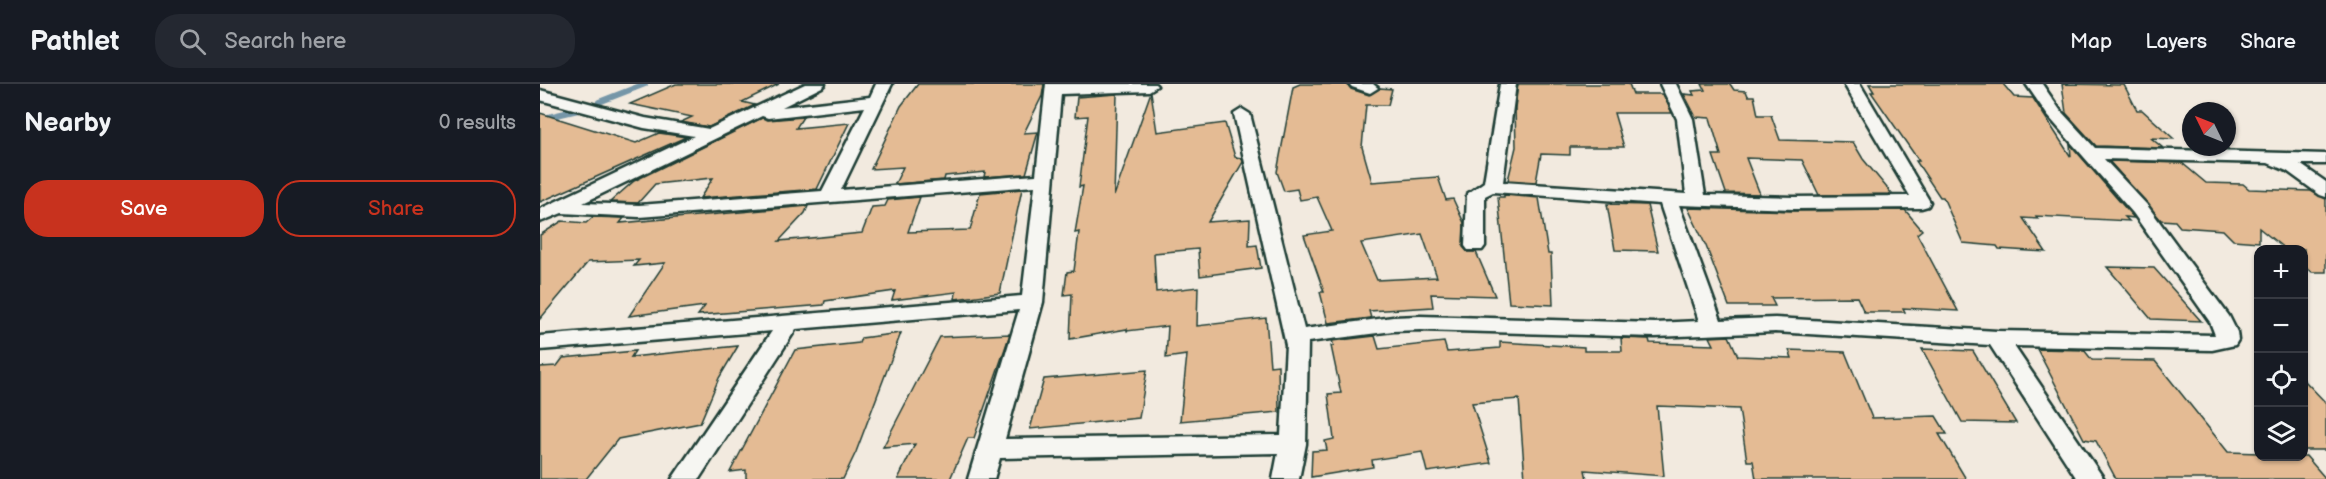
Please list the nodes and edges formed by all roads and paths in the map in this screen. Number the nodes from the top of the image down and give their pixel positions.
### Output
1 (817, 84) edge
2 (884, 84) edge
3 (1508, 84) edge
4 (1668, 84) edge
5 (1852, 84) edge
6 (2034, 84) edge
7 (1149, 86) dead end
8 (1054, 87) edge
9 (540, 95) edge
10 (876, 101) junction
11 (1242, 114) dead end
12 (749, 115) junction
13 (710, 134) junction
14 (2089, 153) junction
15 (2326, 159) edge
16 (2292, 163) junction
17 (1045, 180) junction
18 (1493, 185) junction
19 (2326, 191) edge
20 (829, 196) junction
21 (1668, 199) junction
22 (1696, 200) junction
23 (559, 207) junction
24 (540, 216) edge
25 (1474, 246) dead end
26 (1032, 302) junction
27 (789, 322) junction
28 (1712, 327) junction
29 (1294, 337) junction
30 (1997, 338) junction
31 (540, 343) edge
32 (1293, 444) junction
33 (989, 449) junction
34 (685, 479) edge
35 (981, 479) edge
36 (1286, 479) edge
37 (2091, 479) edge

1 - 12 street
2 - 10 street
3 - 18 street
4 - 22 street
5 - 22 street
6 - 14 street
7 - 8 street
8 - 17 street
9 - 13 street
10 - 12 street
10 - 20 street
11 - 29 street
12 - 13 street
13 - 23 street
14 - 16 street
14 - 30 street
15 - 16 street
16 - 19 street
17 - 20 street
17 - 26 street
18 - 21 street
18 - 25 street
20 - 23 street
21 - 22 street
21 - 28 street
23 - 24 street
26 - 27 street
26 - 33 street
27 - 31 street
27 - 34 street
28 - 29 street
28 - 30 street
29 - 32 street
30 - 37 street
32 - 33 street
32 - 36 street
33 - 35 street

